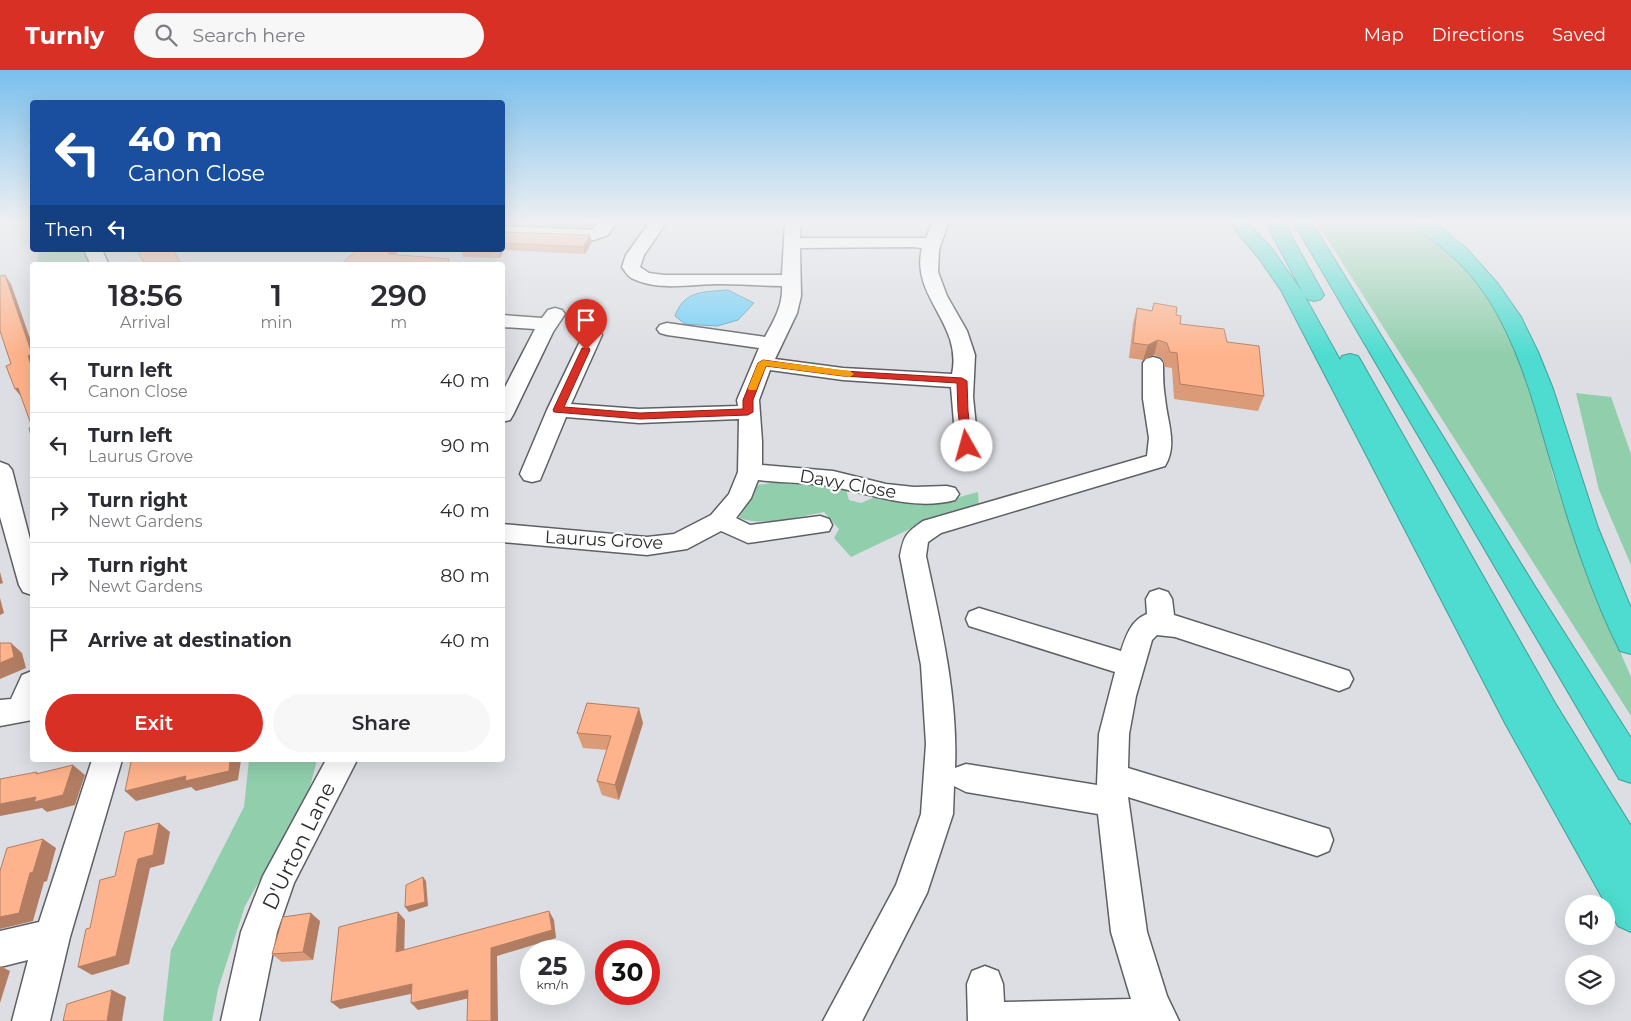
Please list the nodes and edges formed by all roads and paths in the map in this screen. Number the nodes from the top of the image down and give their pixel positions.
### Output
1 (630, 267) edge
2 (790, 267) edge
3 (929, 267) edge
4 (1275, 267) edge
5 (1299, 267) edge
6 (1329, 267) edge
7 (1475, 267) edge
8 (791, 280) junction
9 (505, 321) edge
10 (667, 329) dead end
11 (592, 335) dead end
12 (767, 354) junction
13 (1153, 363) dead end
14 (962, 381) junction
15 (505, 408) edge
16 (558, 410) junction
17 (748, 412) junction
18 (967, 446) dead end
19 (0, 470) edge
20 (750, 472) junction
21 (532, 474) dead end
22 (947, 494) dead end
23 (6, 516) edge
24 (720, 522) junction
25 (820, 526) dead end
26 (505, 533) edge
27 (30, 580) edge
28 (979, 619) dead end
29 (1631, 641) edge
30 (1131, 666) junction
31 (1339, 679) dead end
32 (30, 686) edge
33 (18, 710) edge
34 (106, 762) edge
35 (341, 762) edge
36 (1631, 768) edge
37 (966, 778) dead end
38 (1112, 790) junction
39 (1317, 840) dead end
40 (1631, 858) edge
41 (1631, 913) edge
42 (52, 937) junction
43 (0, 949) edge
44 (985, 984) dead end
45 (1159, 1019) edge
46 (31, 1021) edge
47 (240, 1021) edge
48 (842, 1021) edge
49 (987, 1021) edge
50 (996, 1021) edge

1 - 8 street
2 - 8 street, Laurus Grove
3 - 14 street
4 - 41 highway
5 - 40 highway
6 - 36 highway
7 - 29 highway
8 - 12 street, Laurus Grove
9 - 15 street
10 - 12 street
11 - 16 street
12 - 14 street
12 - 17 street, Laurus Grove
13 - 48 street
14 - 18 street
16 - 17 street
16 - 21 street
17 - 20 street, Laurus Grove
19 - 23 street
20 - 22 street, Davy Close
20 - 24 street, Laurus Grove
23 - 27 street
24 - 25 street
24 - 26 street, Laurus Grove
28 - 30 street
30 - 31 street
30 - 38 street
32 - 33 street
34 - 42 street
35 - 47 street, D'Urton Lane
37 - 38 street
38 - 39 street
38 - 45 street
42 - 43 street
42 - 46 street
44 - 49 street
45 - 50 street

